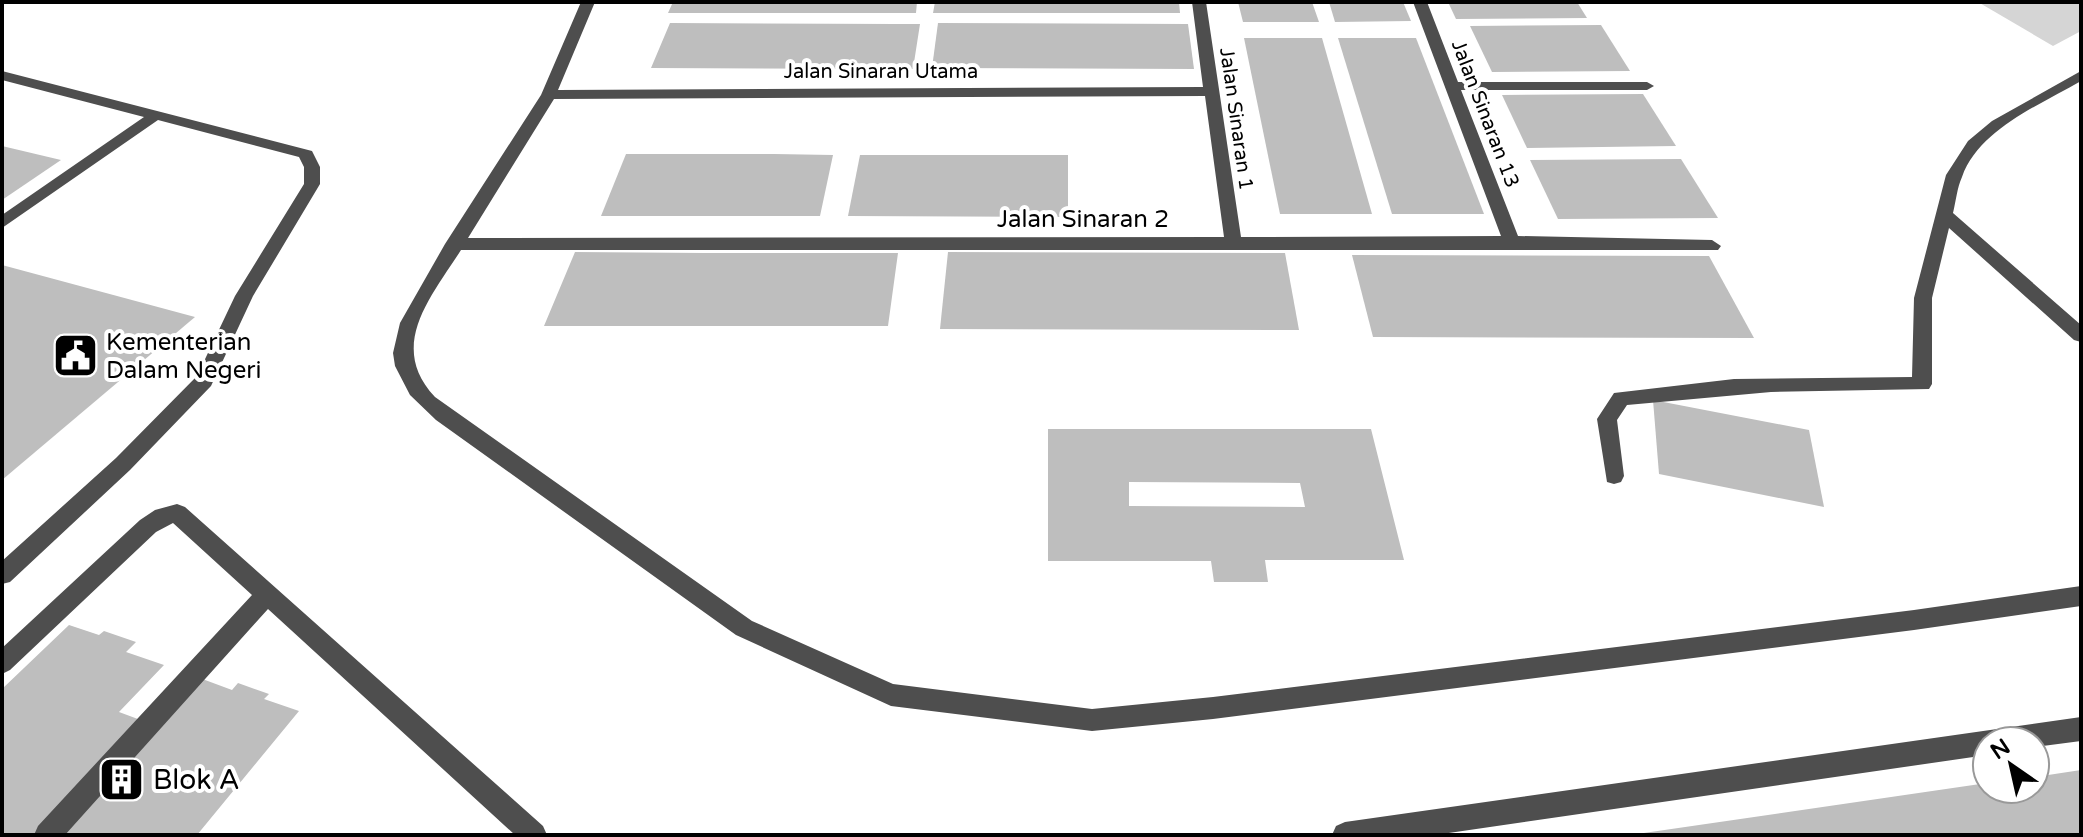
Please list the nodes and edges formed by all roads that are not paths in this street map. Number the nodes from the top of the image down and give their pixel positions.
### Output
1 (588, 2) edge
2 (1199, 2) edge
3 (1420, 2) edge
4 (2, 75) edge
5 (2081, 75) edge
6 (1455, 86) junction
7 (1647, 86) dead end
8 (1213, 91) junction
9 (549, 95) junction
10 (156, 115) junction
11 (1942, 213) junction
12 (2, 223) edge
13 (1512, 242) junction
14 (1233, 243) junction
15 (454, 244) junction
16 (1712, 246) dead end
17 (2081, 335) edge
18 (1614, 476) dead end
19 (2, 575) edge
20 (267, 595) junction
21 (2081, 596) edge
22 (2, 663) edge
23 (2081, 729) edge
24 (2051, 733) edge
25 (1971, 745) edge
26 (47, 835) edge
27 (534, 835) edge
28 (1345, 835) edge

1 - 9 street
2 - 8 street, Jalan Sinaran 1
3 - 6 street, Jalan Sinaran 13
4 - 10 street
5 - 11 street
6 - 7 street
6 - 13 street, Jalan Sinaran 13
8 - 9 street, Jalan Sinaran Utama
8 - 14 street, Jalan Sinaran 1
9 - 15 street
10 - 12 street
10 - 19 street
11 - 17 street
11 - 18 street
13 - 14 street, Jalan Sinaran 2
13 - 16 street, Jalan Sinaran 2
14 - 15 street, Jalan Sinaran 2
15 - 21 street
20 - 22 street
20 - 26 street
20 - 27 street
23 - 24 street
25 - 28 street

